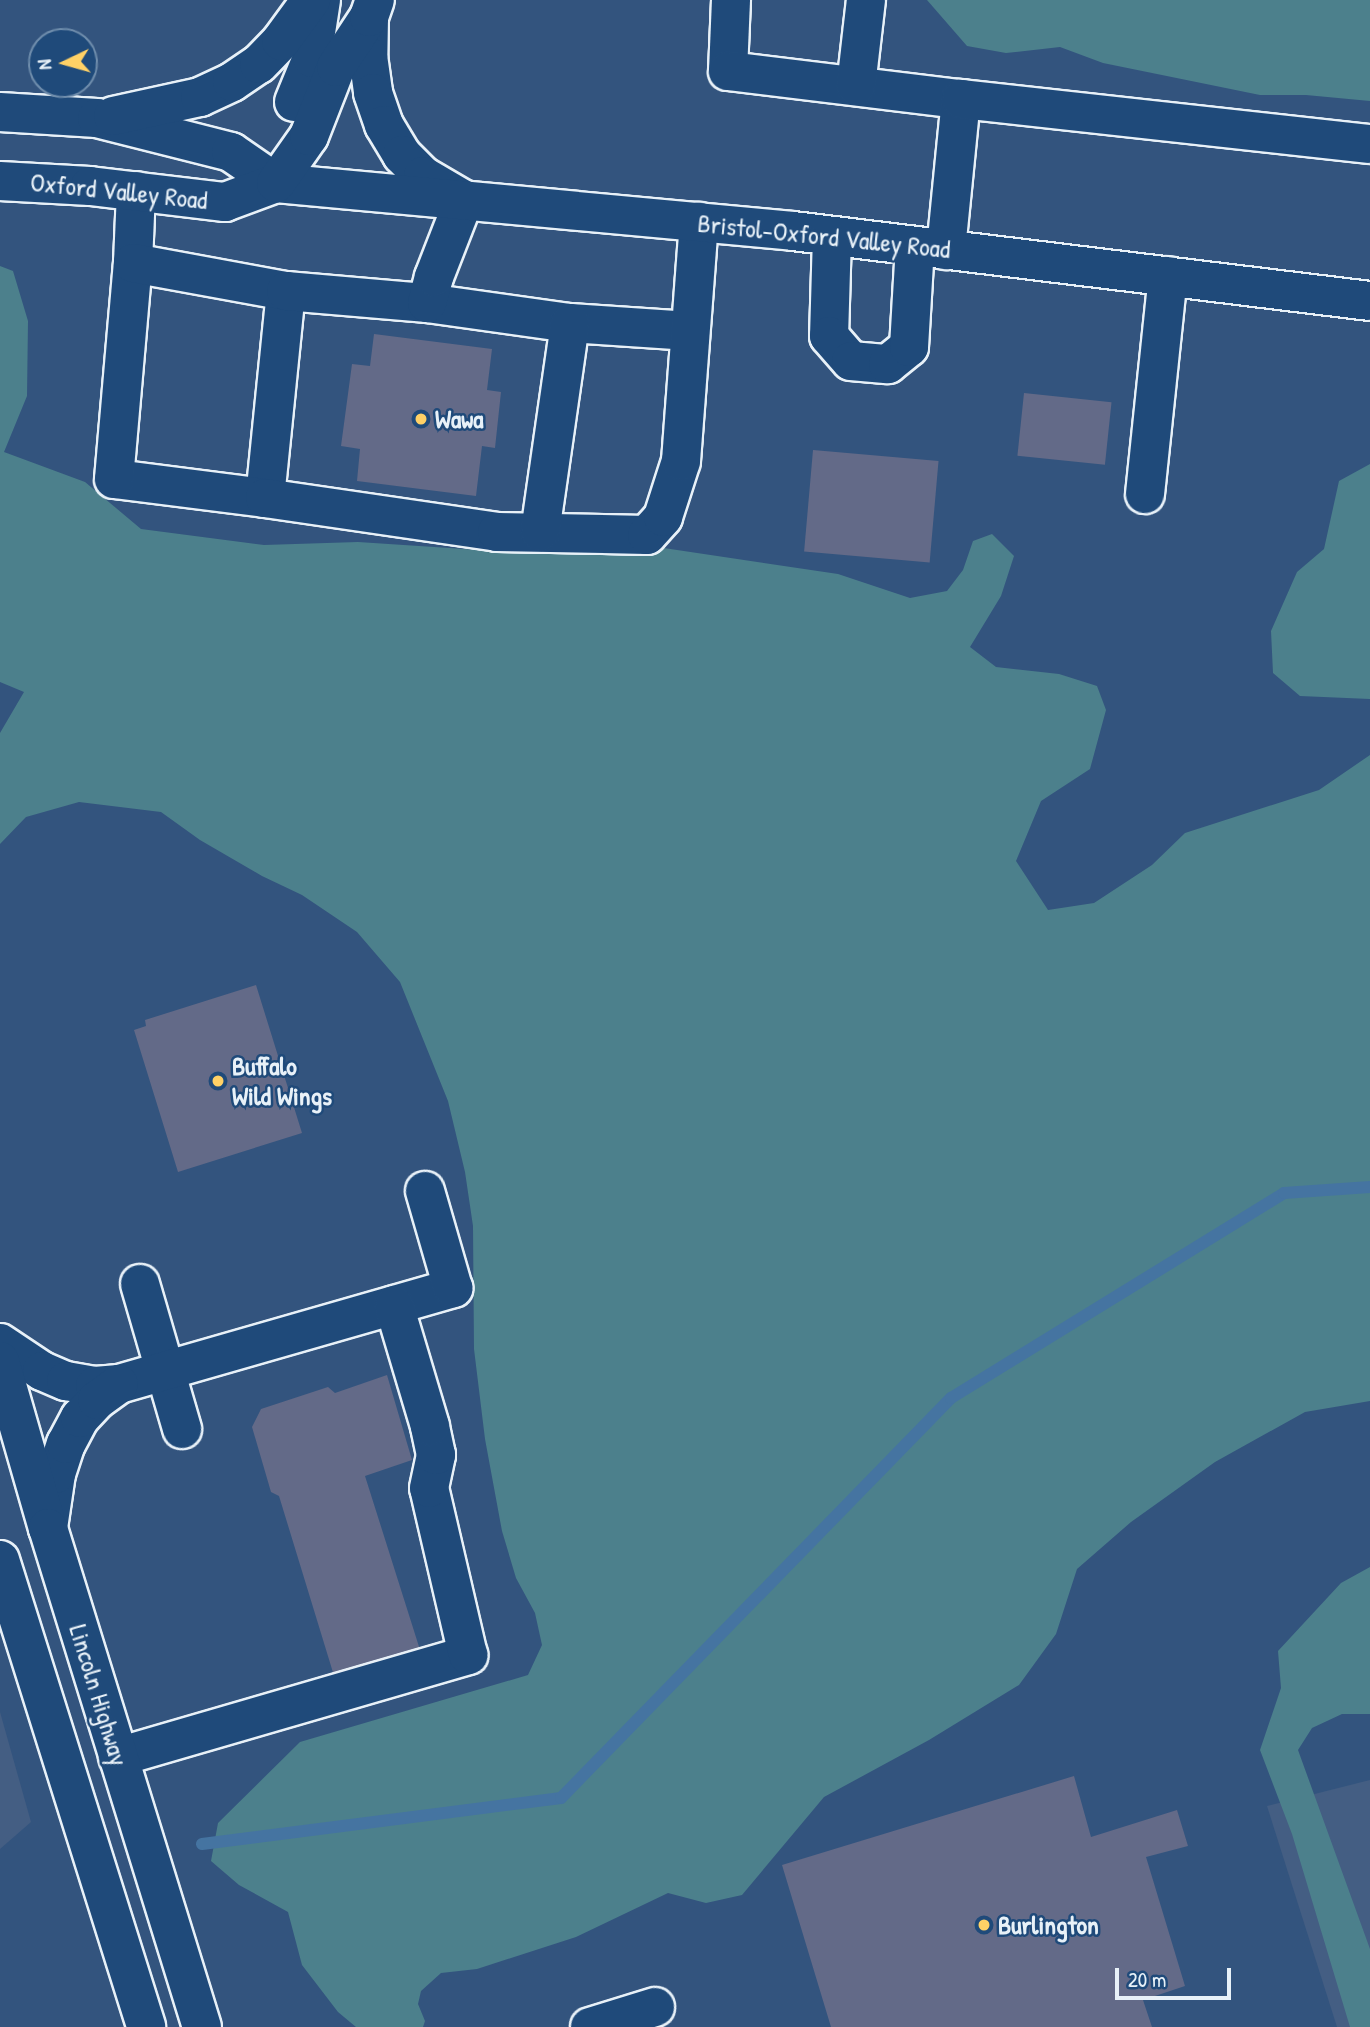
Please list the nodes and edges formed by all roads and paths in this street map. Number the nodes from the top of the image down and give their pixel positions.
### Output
1 (311, 0) edge
2 (321, 0) edge
3 (731, 0) edge
4 (866, 0) edge
5 (372, 8) edge
6 (856, 86) junction
7 (961, 99) junction
8 (0, 112) edge
9 (97, 118) junction
10 (1370, 144) edge
11 (0, 180) edge
12 (276, 183) junction
13 (136, 191) junction
14 (464, 200) junction
15 (699, 222) junction
16 (832, 236) junction
17 (930, 248) junction
18 (133, 263) junction
19 (1168, 276) junction
20 (286, 291) junction
21 (1370, 301) edge
22 (428, 303) junction
23 (570, 323) junction
24 (690, 331) junction
25 (1146, 494) dead end
26 (265, 498) junction
27 (540, 533) junction
28 (425, 1191) dead end
29 (140, 1284) dead end
30 (394, 1305) junction
31 (0, 1343) edge
32 (0, 1361) edge
33 (165, 1370) junction
34 (119, 1384) junction
35 (182, 1429) dead end
36 (48, 1528) junction
37 (0, 1560) edge
38 (6, 1596) edge
39 (118, 1757) junction
40 (99, 1875) junction
41 (655, 2007) dead end
42 (125, 2027) edge
43 (146, 2027) edge
44 (202, 2027) edge
45 (590, 2027) edge

1 - 9 main road
2 - 12 main road
3 - 6 main road
4 - 6 main road
5 - 12 main road
5 - 14 main road
6 - 7 main road
7 - 10 main road
7 - 17 main road
8 - 9 main road, Oxford Valley Road
9 - 12 main road, Oxford Valley Road
11 - 13 main road, Oxford Valley Road
12 - 13 main road, Oxford Valley Road
12 - 14 main road, Bristol-Oxford Valley Road
13 - 18 main road
14 - 15 main road, Bristol-Oxford Valley Road
14 - 22 main road
15 - 16 main road, Bristol-Oxford Valley Road
15 - 24 main road
16 - 17 main road, Bristol-Oxford Valley Road
16 - 17 main road
17 - 19 main road, Bristol-Oxford Valley Road
18 - 20 main road
18 - 26 main road
19 - 21 main road, Bristol-Oxford Valley Road
19 - 25 main road
20 - 22 main road
20 - 26 main road
22 - 23 main road
23 - 24 main road
23 - 27 main road
24 - 27 main road
26 - 27 main road
28 - 30 main road
29 - 33 main road
30 - 33 main road
30 - 39 main road
31 - 34 main road
32 - 36 main road, Lincoln Highway
33 - 34 main road
33 - 35 main road
34 - 36 main road
36 - 39 main road, Lincoln Highway
37 - 38 main road, Lincoln Highway
38 - 40 main road, Lincoln Highway
39 - 44 main road, Lincoln Highway
40 - 42 main road
40 - 43 main road, Lincoln Highway
41 - 45 main road

